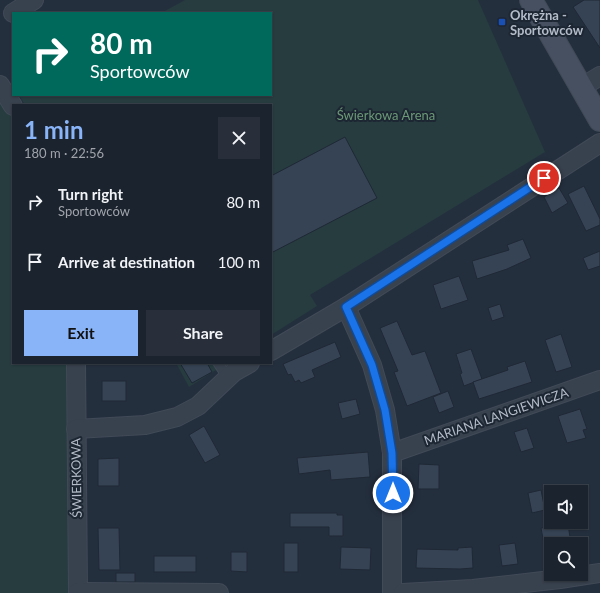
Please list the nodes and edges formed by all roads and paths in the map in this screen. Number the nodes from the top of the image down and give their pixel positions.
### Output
1 (34, 0) edge
2 (531, 0) edge
3 (15, 12) edge
4 (12, 14) edge
5 (0, 21) edge
6 (591, 82) edge
7 (0, 85) edge
8 (12, 104) edge
9 (600, 120) edge
10 (600, 142) edge
11 (346, 307) junction
12 (272, 350) edge
13 (76, 364) edge
14 (219, 364) edge
15 (248, 364) edge
16 (228, 378) junction
17 (600, 380) edge
18 (76, 429) junction
19 (392, 453) junction
20 (600, 572) edge
21 (78, 593) edge
22 (219, 593) edge
23 (392, 593) edge
24 (403, 593) edge

1 - 3 street
2 - 6 street
4 - 5 street
6 - 9 street
7 - 8 street
10 - 11 street
11 - 12 street
11 - 19 street
13 - 18 street, ŚWIERKOWA
14 - 16 lane
15 - 16 street
16 - 18 street
17 - 19 street, MARIANA LANGIEWICZA
18 - 21 street, ŚWIERKOWA
19 - 23 street
20 - 24 street
21 - 22 street

